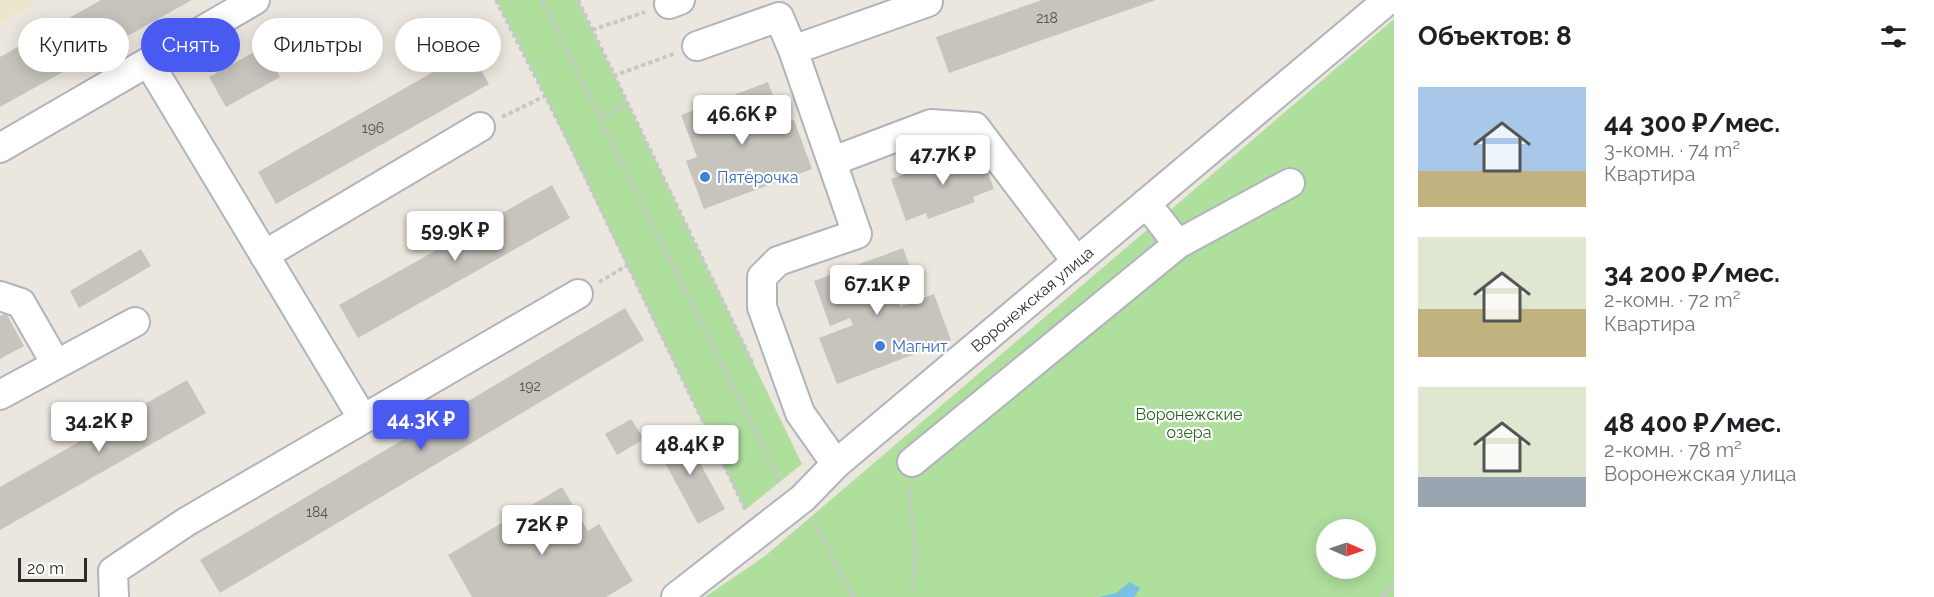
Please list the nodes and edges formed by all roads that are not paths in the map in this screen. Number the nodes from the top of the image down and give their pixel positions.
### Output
1 (255, 0) edge
2 (1388, 0) edge
3 (930, 1) edge
4 (225, 18) edge
5 (696, 46) road end
6 (793, 50) junction
7 (141, 68) edge
8 (154, 72) edge
9 (480, 127) road end
10 (0, 148) edge
11 (833, 161) junction
12 (1290, 183) dead end
13 (1146, 203) junction
14 (1178, 244) junction
15 (264, 255) junction
16 (1077, 262) junction
17 (578, 294) road end
18 (0, 296) edge
19 (135, 322) dead end
20 (56, 364) junction
21 (0, 395) edge
22 (363, 419) junction
23 (912, 462) road end
24 (836, 464) junction
25 (114, 597) edge
26 (676, 597) edge

1 - 4 street
2 - 13 street, Воронежская улица
3 - 6 street
5 - 6 street
6 - 11 street
7 - 10 street
8 - 15 street
9 - 15 street
11 - 16 street
11 - 24 street
12 - 14 street
13 - 14 street
13 - 16 street, Воронежская улица
14 - 23 street
15 - 22 street
16 - 24 street, Воронежская улица
17 - 22 street
18 - 20 street
19 - 20 street
20 - 21 street
22 - 25 street
24 - 26 street, Воронежская улица

